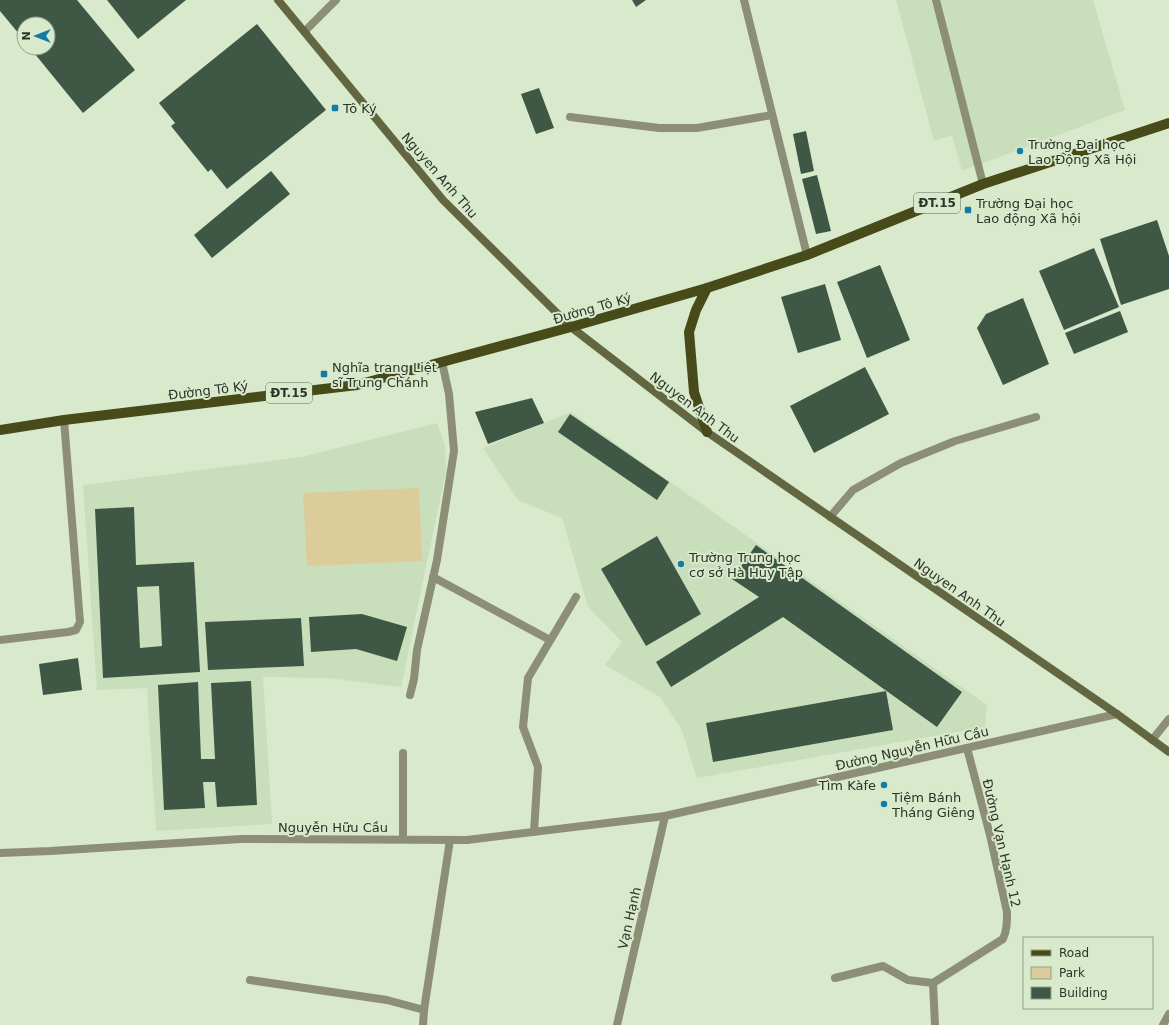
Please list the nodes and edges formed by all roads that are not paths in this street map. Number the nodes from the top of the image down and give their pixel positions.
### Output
1 (278, 0) edge
2 (336, 0) edge
3 (744, 0) edge
4 (936, 0) edge
5 (305, 31) junction
6 (772, 115) junction
7 (570, 117) dead end
8 (1169, 123) edge
9 (983, 184) junction
10 (807, 255) junction
11 (707, 288) junction
12 (571, 327) junction
13 (442, 362) junction
14 (1036, 417) dead end
15 (64, 420) junction
16 (0, 430) edge
17 (707, 432) junction
18 (830, 517) junction
19 (433, 577) junction
20 (576, 597) dead end
21 (0, 640) edge
22 (550, 640) junction
23 (410, 695) dead end
24 (1116, 714) junction
25 (1169, 718) edge
26 (1152, 740) junction
27 (967, 748) junction
28 (1169, 752) edge
29 (403, 753) dead end
30 (665, 816) junction
31 (534, 832) junction
32 (403, 839) junction
33 (450, 840) junction
34 (0, 853) edge
35 (835, 978) dead end
36 (250, 980) dead end
37 (933, 983) junction
38 (424, 1010) junction
39 (1169, 1014) edge
40 (423, 1025) edge
41 (616, 1025) edge
42 (935, 1025) edge
43 (1163, 1025) edge

1 - 5 main road, Nguyen Anh Thu
2 - 5 street
3 - 6 street
4 - 9 street
5 - 12 main road, Nguyen Anh Thu
6 - 7 street
6 - 10 street
8 - 9 main road, Đường Tô Ký / ĐT.15
9 - 10 main road, Đường Tô Ký / ĐT.15
10 - 11 main road, Đường Tô Ký / ĐT.15
11 - 12 main road, Đường Tô Ký / ĐT.15
11 - 17 main road
12 - 13 main road, Đường Tô Ký / ĐT.15
12 - 17 main road, Nguyen Anh Thu
13 - 15 main road, Đường Tô Ký / ĐT.15
13 - 19 street
14 - 18 street
15 - 16 main road, Đường Tô Ký / ĐT.15
15 - 21 street
17 - 18 main road, Nguyen Anh Thu
18 - 24 main road, Nguyen Anh Thu
19 - 22 street
19 - 23 street
20 - 22 street
22 - 31 street
24 - 26 main road, Nguyen Anh Thu
24 - 27 street, Đường Nguyễn Hữu Cầu
25 - 26 street
26 - 28 main road, Nguyen Anh Thu
27 - 30 street, Đường Nguyễn Hữu Cầu
27 - 37 street, Đường Vạn Hạnh 12
29 - 32 street
30 - 31 street, Nguyễn Hữu Cầu
30 - 41 street, Vạn Hạnh
31 - 33 street, Nguyễn Hữu Cầu
32 - 33 street, Nguyễn Hữu Cầu
32 - 34 street, Nguyễn Hữu Cầu
33 - 38 street
35 - 37 street
36 - 38 street
37 - 42 street
38 - 40 street
39 - 43 street

